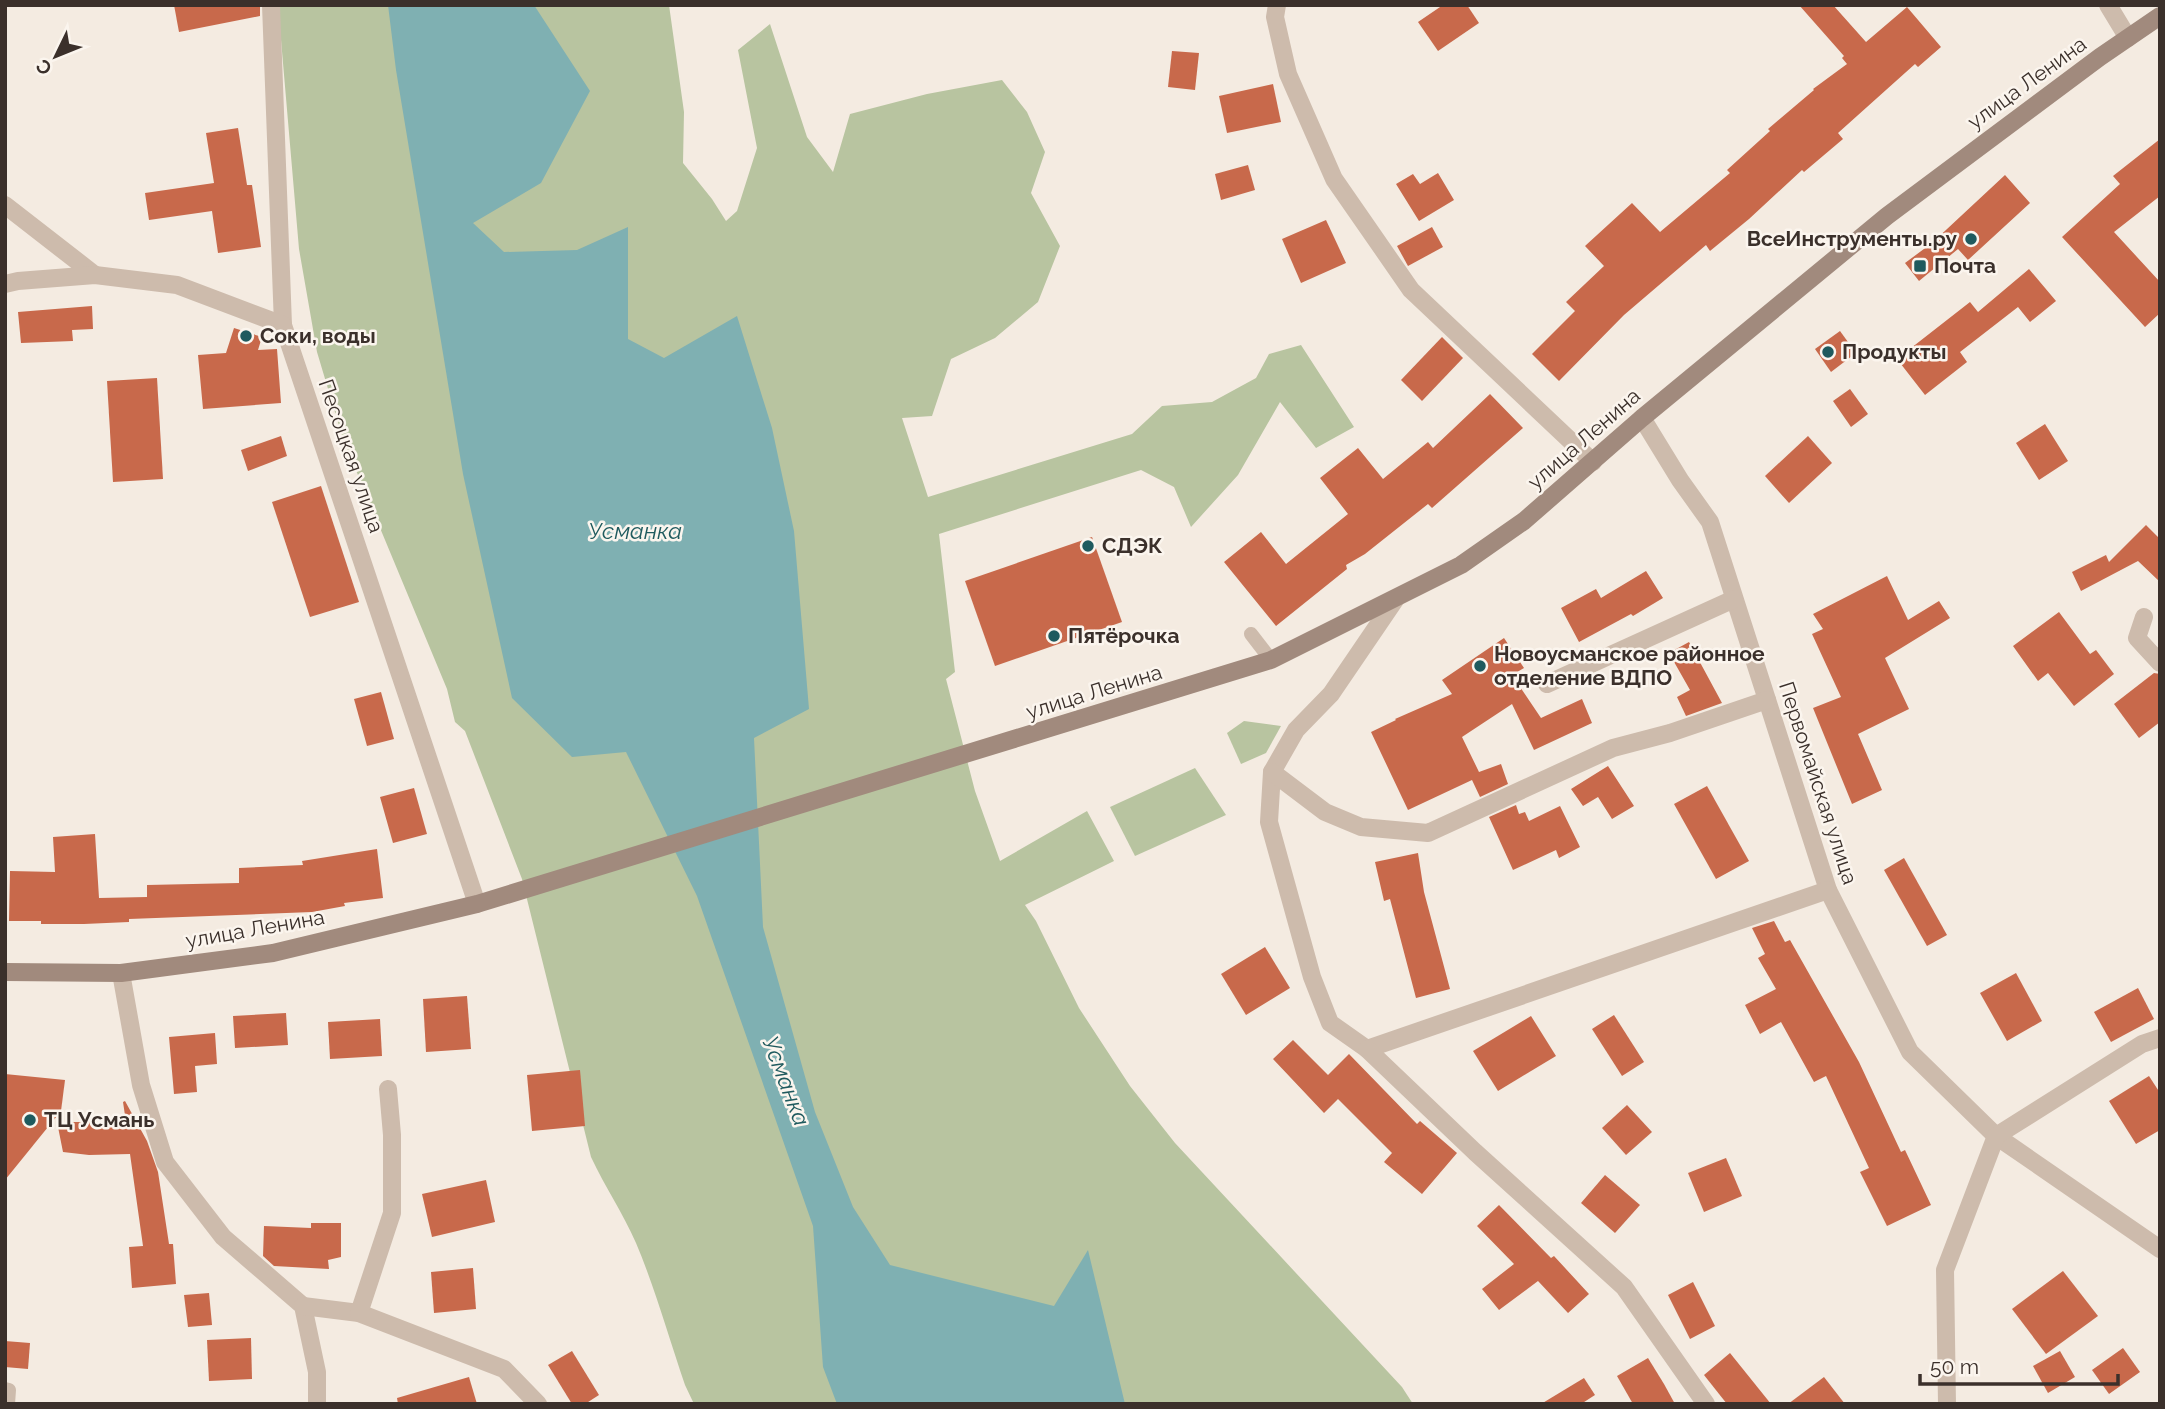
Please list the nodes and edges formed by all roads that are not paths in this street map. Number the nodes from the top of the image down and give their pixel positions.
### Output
1 (271, 5) edge
2 (1277, 5) edge
3 (2108, 5) edge
4 (2160, 16) edge
5 (2128, 38) junction
6 (5, 205) edge
7 (95, 275) junction
8 (5, 284) edge
9 (285, 332) junction
10 (1642, 418) junction
11 (1593, 462) junction
12 (1734, 599) junction
13 (1395, 600) junction
14 (2144, 617) dead end
15 (1251, 634) dead end
16 (1271, 660) junction
17 (2160, 663) edge
18 (1547, 684) dead end
19 (1766, 700) junction
20 (1272, 772) junction
21 (1828, 890) junction
22 (477, 904) junction
23 (5, 972) edge
24 (121, 973) junction
25 (2160, 1038) edge
26 (1367, 1049) junction
27 (388, 1089) dead end
28 (1996, 1136) junction
29 (2160, 1249) edge
30 (303, 1306) junction
31 (359, 1313) junction
32 (5, 1390) edge
33 (8, 1404) edge
34 (317, 1404) edge
35 (538, 1404) edge
36 (1706, 1404) edge
37 (1947, 1404) edge

1 - 9 street, Песоцкая улица
2 - 11 street
3 - 5 street
4 - 5 main road, улица Ленина
5 - 10 main road, улица Ленина
6 - 7 street
7 - 8 street
7 - 9 street
9 - 22 street, Песоцкая улица
10 - 11 main road, улица Ленина
10 - 12 street, Первомайская улица
11 - 13 main road, улица Ленина
12 - 18 street
12 - 19 street, Первомайская улица
13 - 16 main road, улица Ленина
13 - 20 street
14 - 17 street
15 - 16 lane
16 - 22 main road, улица Ленина
19 - 20 street
19 - 21 street, Первомайская улица
20 - 26 street
21 - 26 street
21 - 28 street, Первомайская улица
22 - 24 main road, улица Ленина
23 - 24 main road, улица Ленина
24 - 30 street
25 - 28 street
26 - 36 street
27 - 31 street
28 - 29 street, Первомайская улица
28 - 37 street
30 - 31 street
30 - 34 street
31 - 35 street
32 - 33 lane

